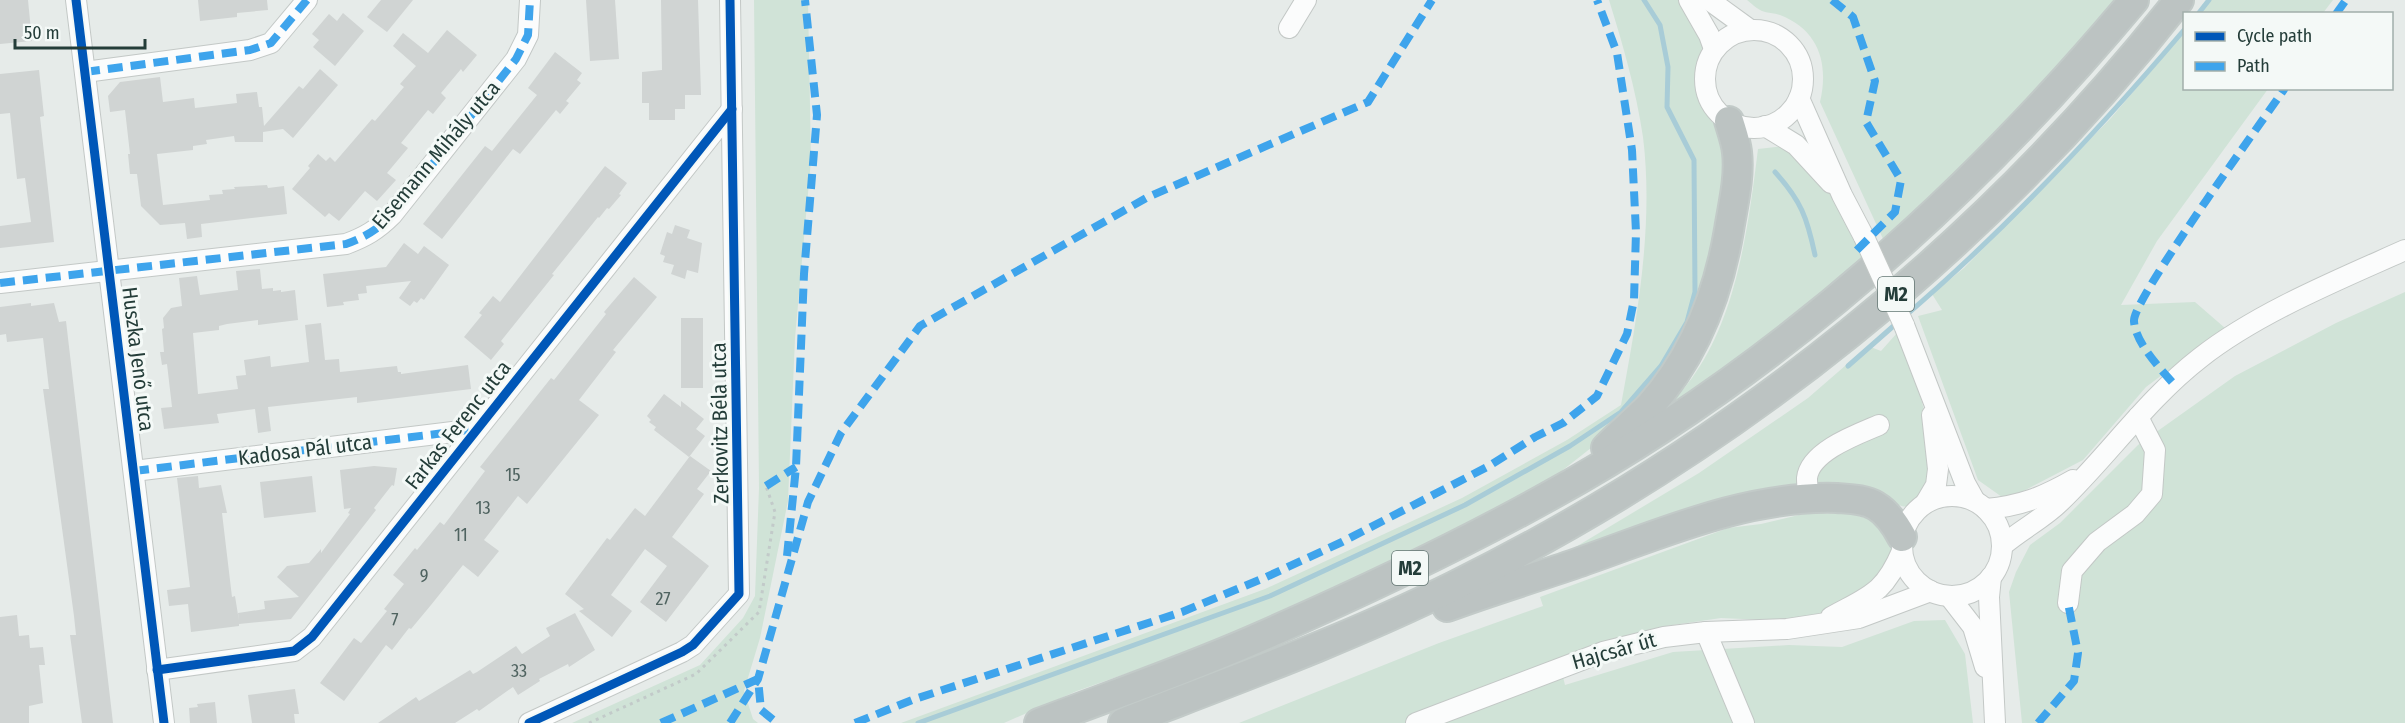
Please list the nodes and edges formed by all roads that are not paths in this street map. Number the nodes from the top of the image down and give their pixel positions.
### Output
1 (76, 0) edge
2 (308, 0) edge
3 (530, 0) edge
4 (730, 0) edge
5 (1306, 0) edge
6 (1689, 0) edge
7 (1709, 0) edge
8 (2134, 0) edge
9 (2179, 0) edge
10 (1289, 28) dead end
11 (1749, 30) junction
12 (1714, 49) junction
13 (85, 72) junction
14 (1799, 98) junction
15 (732, 109) junction
16 (1729, 121) junction
17 (1765, 126) junction
18 (1842, 195) junction
19 (2405, 250) edge
20 (109, 271) junction
21 (0, 283) edge
22 (1927, 386) junction
23 (2138, 417) junction
24 (1879, 425) dead end
25 (477, 429) junction
26 (2091, 470) junction
27 (134, 471) junction
28 (1567, 486) junction
29 (1808, 497) junction
30 (1926, 502) junction
31 (1981, 505) junction
32 (1902, 544) junction
33 (2002, 546) junction
34 (1992, 577) junction
35 (1940, 594) junction
36 (2068, 603) dead end
37 (1821, 622) junction
38 (1706, 633) junction
39 (1347, 636) junction
40 (157, 670) junction
41 (1995, 717) edge
42 (164, 723) edge
43 (528, 723) edge
44 (1039, 723) edge
45 (1123, 723) edge
46 (1416, 723) edge
47 (1744, 723) edge

1 - 13 street, Huszka Jenő utca
2 - 13 street
3 - 20 street, Eisemann Mihály utca
4 - 15 street, Zerkovitz Béla utca
5 - 10 street
6 - 12 street
7 - 11 street
8 - 28 highway, M2
9 - 39 highway, M2
11 - 12 street
11 - 14 street
12 - 16 street
13 - 20 street, Huszka Jenő utca
14 - 17 street
14 - 18 street
15 - 25 street, Farkas Ferenc utca
15 - 43 street, Zerkovitz Béla utca
16 - 17 street
16 - 28 highway
17 - 18 street
18 - 22 street, bridge
19 - 23 street
20 - 21 street, Eisemann Mihály utca
20 - 27 street, Huszka Jenő utca
22 - 30 street
22 - 31 street
23 - 26 street
23 - 36 street
24 - 29 street
25 - 27 street, Kadosa Pál utca
25 - 40 street, Farkas Ferenc utca
26 - 31 street
26 - 33 street
27 - 40 street, Huszka Jenő utca
28 - 44 highway, M2
29 - 32 highway
29 - 39 highway
30 - 31 street
30 - 32 street
31 - 33 street
32 - 35 street
32 - 37 street, Hajcsár út
33 - 34 street
34 - 35 street
34 - 41 street
35 - 37 street, Hajcsár út
35 - 41 street
37 - 38 street, Hajcsár út
38 - 46 street, Hajcsár út
38 - 47 street
39 - 45 highway, M2
40 - 42 street, Huszka Jenő utca

